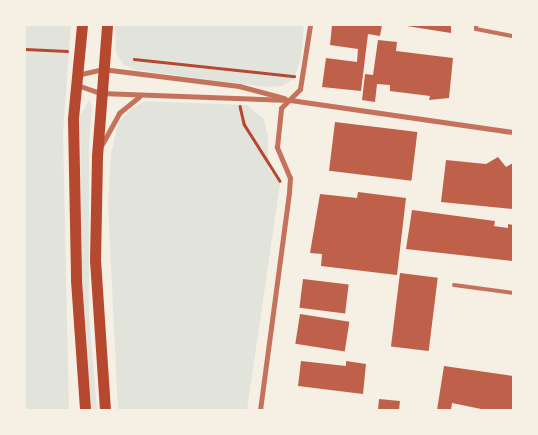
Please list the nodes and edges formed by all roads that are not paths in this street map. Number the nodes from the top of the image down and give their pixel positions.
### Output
1 (82, 25) edge
2 (107, 25) edge
3 (310, 25) edge
4 (476, 25) edge
5 (513, 36) edge
6 (102, 69) junction
7 (76, 80) junction
8 (100, 93) junction
9 (140, 96) junction
10 (290, 100) junction
11 (513, 132) edge
12 (97, 156) junction
13 (454, 284) dead end
14 (513, 293) edge
15 (85, 410) edge
16 (105, 410) edge
17 (260, 410) edge

1 - 7 main road
2 - 6 main road
3 - 10 street
4 - 5 lane
6 - 7 street
6 - 8 main road
6 - 10 street
7 - 8 street
7 - 15 main road
8 - 9 street
8 - 12 main road
9 - 10 street
9 - 12 street
10 - 11 street
10 - 17 street
12 - 16 main road
13 - 14 lane

